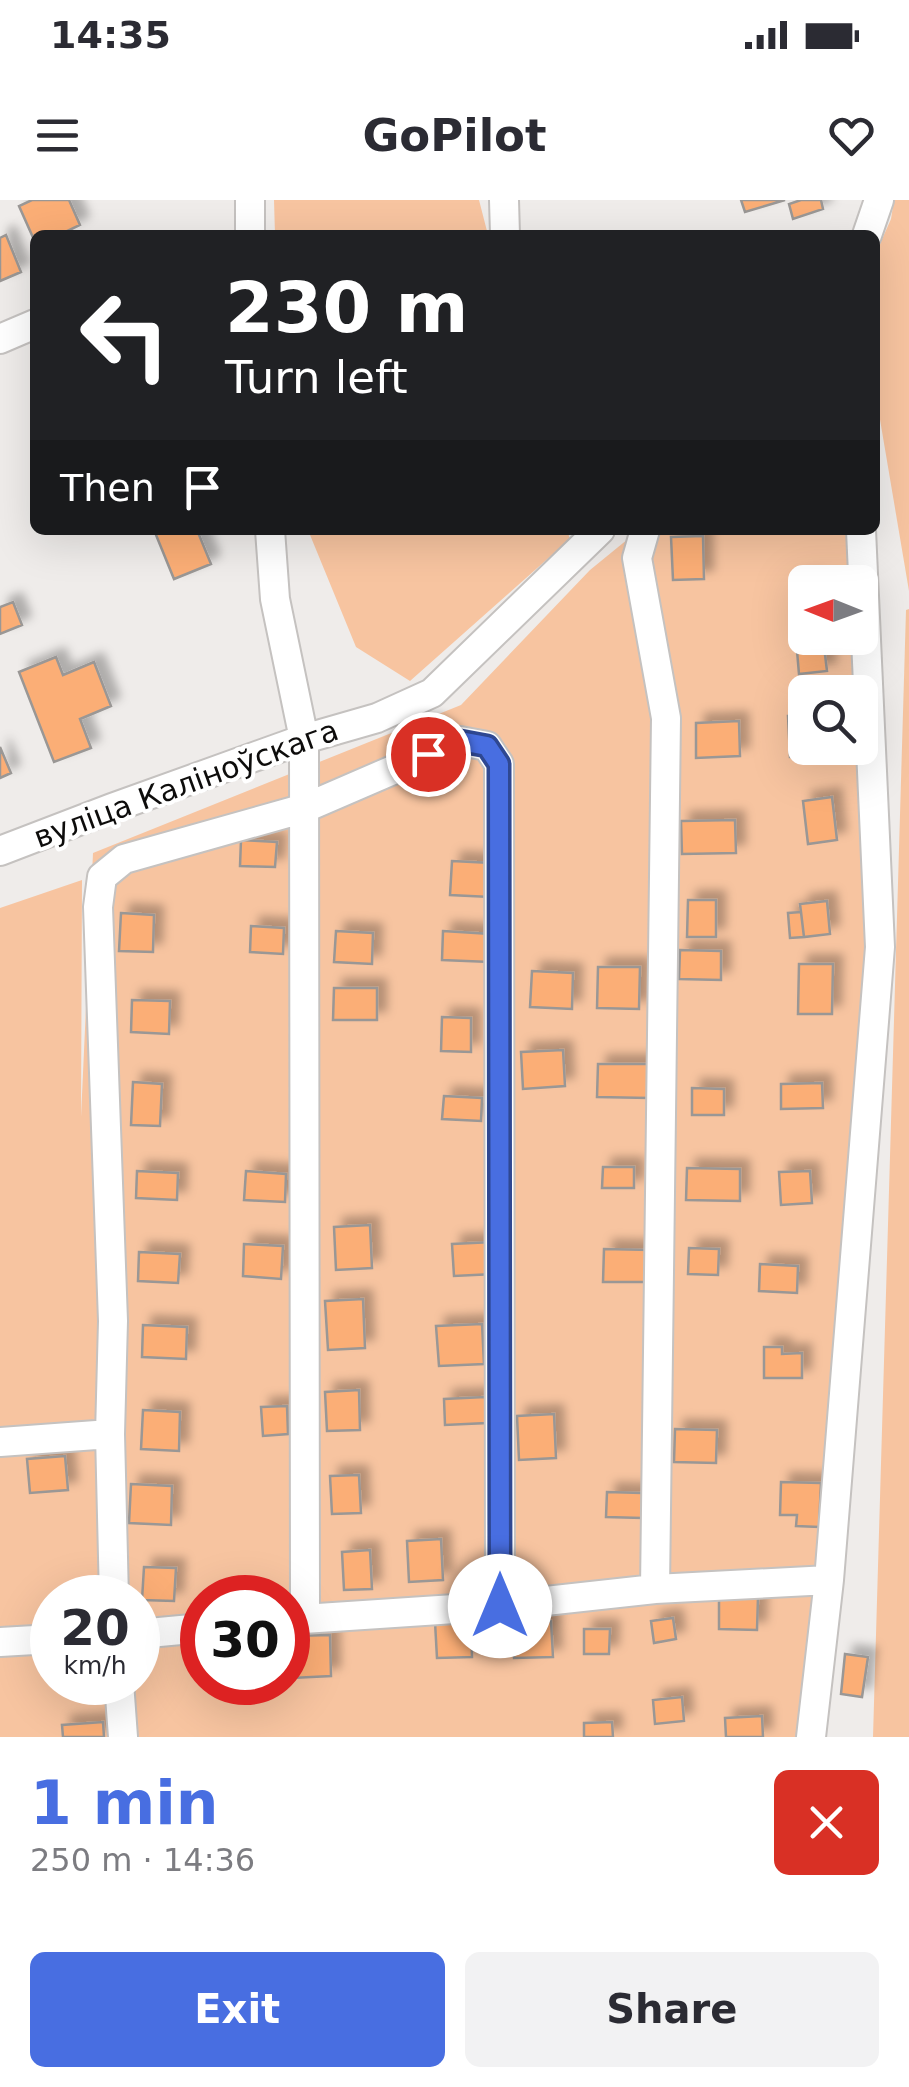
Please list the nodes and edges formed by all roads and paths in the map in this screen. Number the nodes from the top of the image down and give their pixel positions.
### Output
1 (250, 200) edge
2 (504, 200) edge
3 (879, 200) edge
4 (246, 230) edge
5 (505, 230) edge
6 (869, 230) edge
7 (30, 326) edge
8 (0, 339) edge
9 (270, 535) edge
10 (595, 535) edge
11 (644, 535) edge
12 (861, 535) edge
13 (304, 740) junction
14 (305, 808) junction
15 (0, 850) edge
16 (110, 1434) junction
17 (0, 1442) edge
18 (113, 1575) edge
19 (296, 1575) edge
20 (829, 1580) junction
21 (655, 1590) junction
22 (500, 1606) junction
23 (310, 1619) edge
24 (30, 1640) edge
25 (0, 1642) edge
26 (121, 1705) edge
27 (123, 1737) edge
28 (811, 1737) edge

1 - 4 street
2 - 5 street
3 - 6 street
7 - 8 street
9 - 13 street
10 - 13 street, вуліца Каліноўскага
11 - 21 street
12 - 20 street
13 - 14 street
13 - 15 street, вуліца Каліноўскага
14 - 16 street
14 - 19 street
14 - 22 street
16 - 17 street
16 - 18 street
20 - 21 street
20 - 28 street
21 - 22 street
22 - 23 street
24 - 25 street
26 - 27 street

